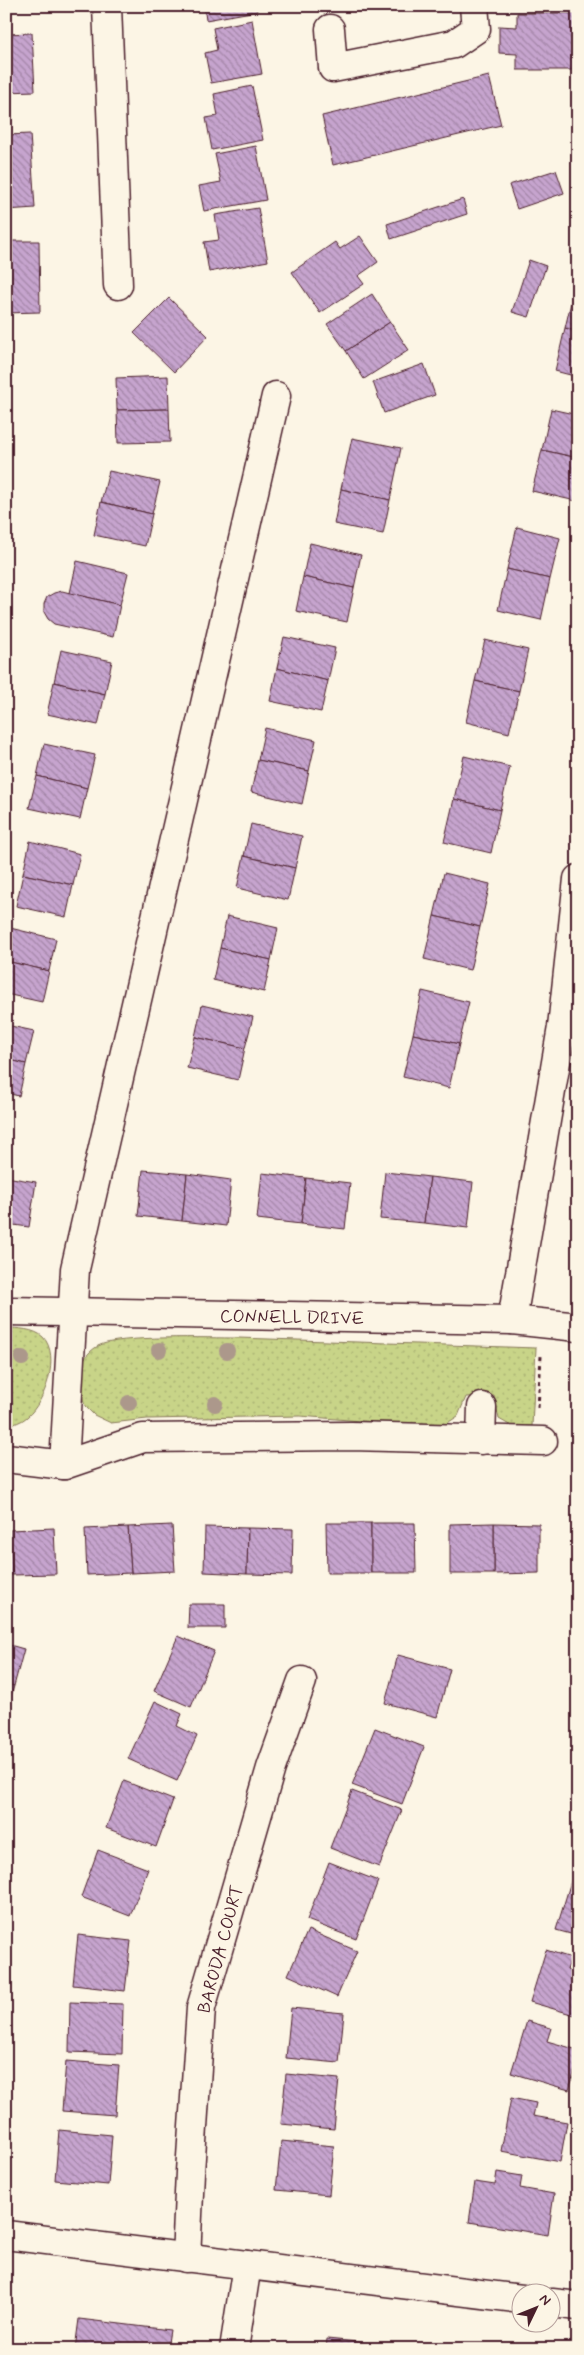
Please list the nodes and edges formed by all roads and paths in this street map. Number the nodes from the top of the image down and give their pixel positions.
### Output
1 (107, 6) edge
2 (474, 6) edge
3 (330, 28) dead end
4 (118, 286) dead end
5 (276, 396) dead end
6 (578, 879) edge
7 (6, 1311) edge
8 (71, 1313) junction
9 (512, 1320) junction
10 (544, 1324) junction
11 (578, 1327) edge
12 (482, 1407) dead end
13 (481, 1440) junction
14 (539, 1441) joint
15 (6, 1458) edge
16 (64, 1465) junction
17 (302, 1681) dead end
18 (6, 2235) edge
19 (186, 2258) junction
20 (247, 2265) junction
21 (512, 2298) edge
22 (562, 2304) edge
23 (578, 2306) edge
24 (234, 2349) edge

1 - 4 street
2 - 3 street
5 - 8 street
6 - 9 street
7 - 8 street, CONNELL DRIVE
8 - 9 street, CONNELL DRIVE
8 - 16 street
9 - 10 street, CONNELL DRIVE
10 - 11 street, CONNELL DRIVE
10 - 14 path
12 - 13 street
13 - 14 street
13 - 16 street
15 - 16 street
17 - 19 street, BARODA COURT
18 - 19 street
19 - 20 street
20 - 21 street
20 - 24 street
22 - 23 street

